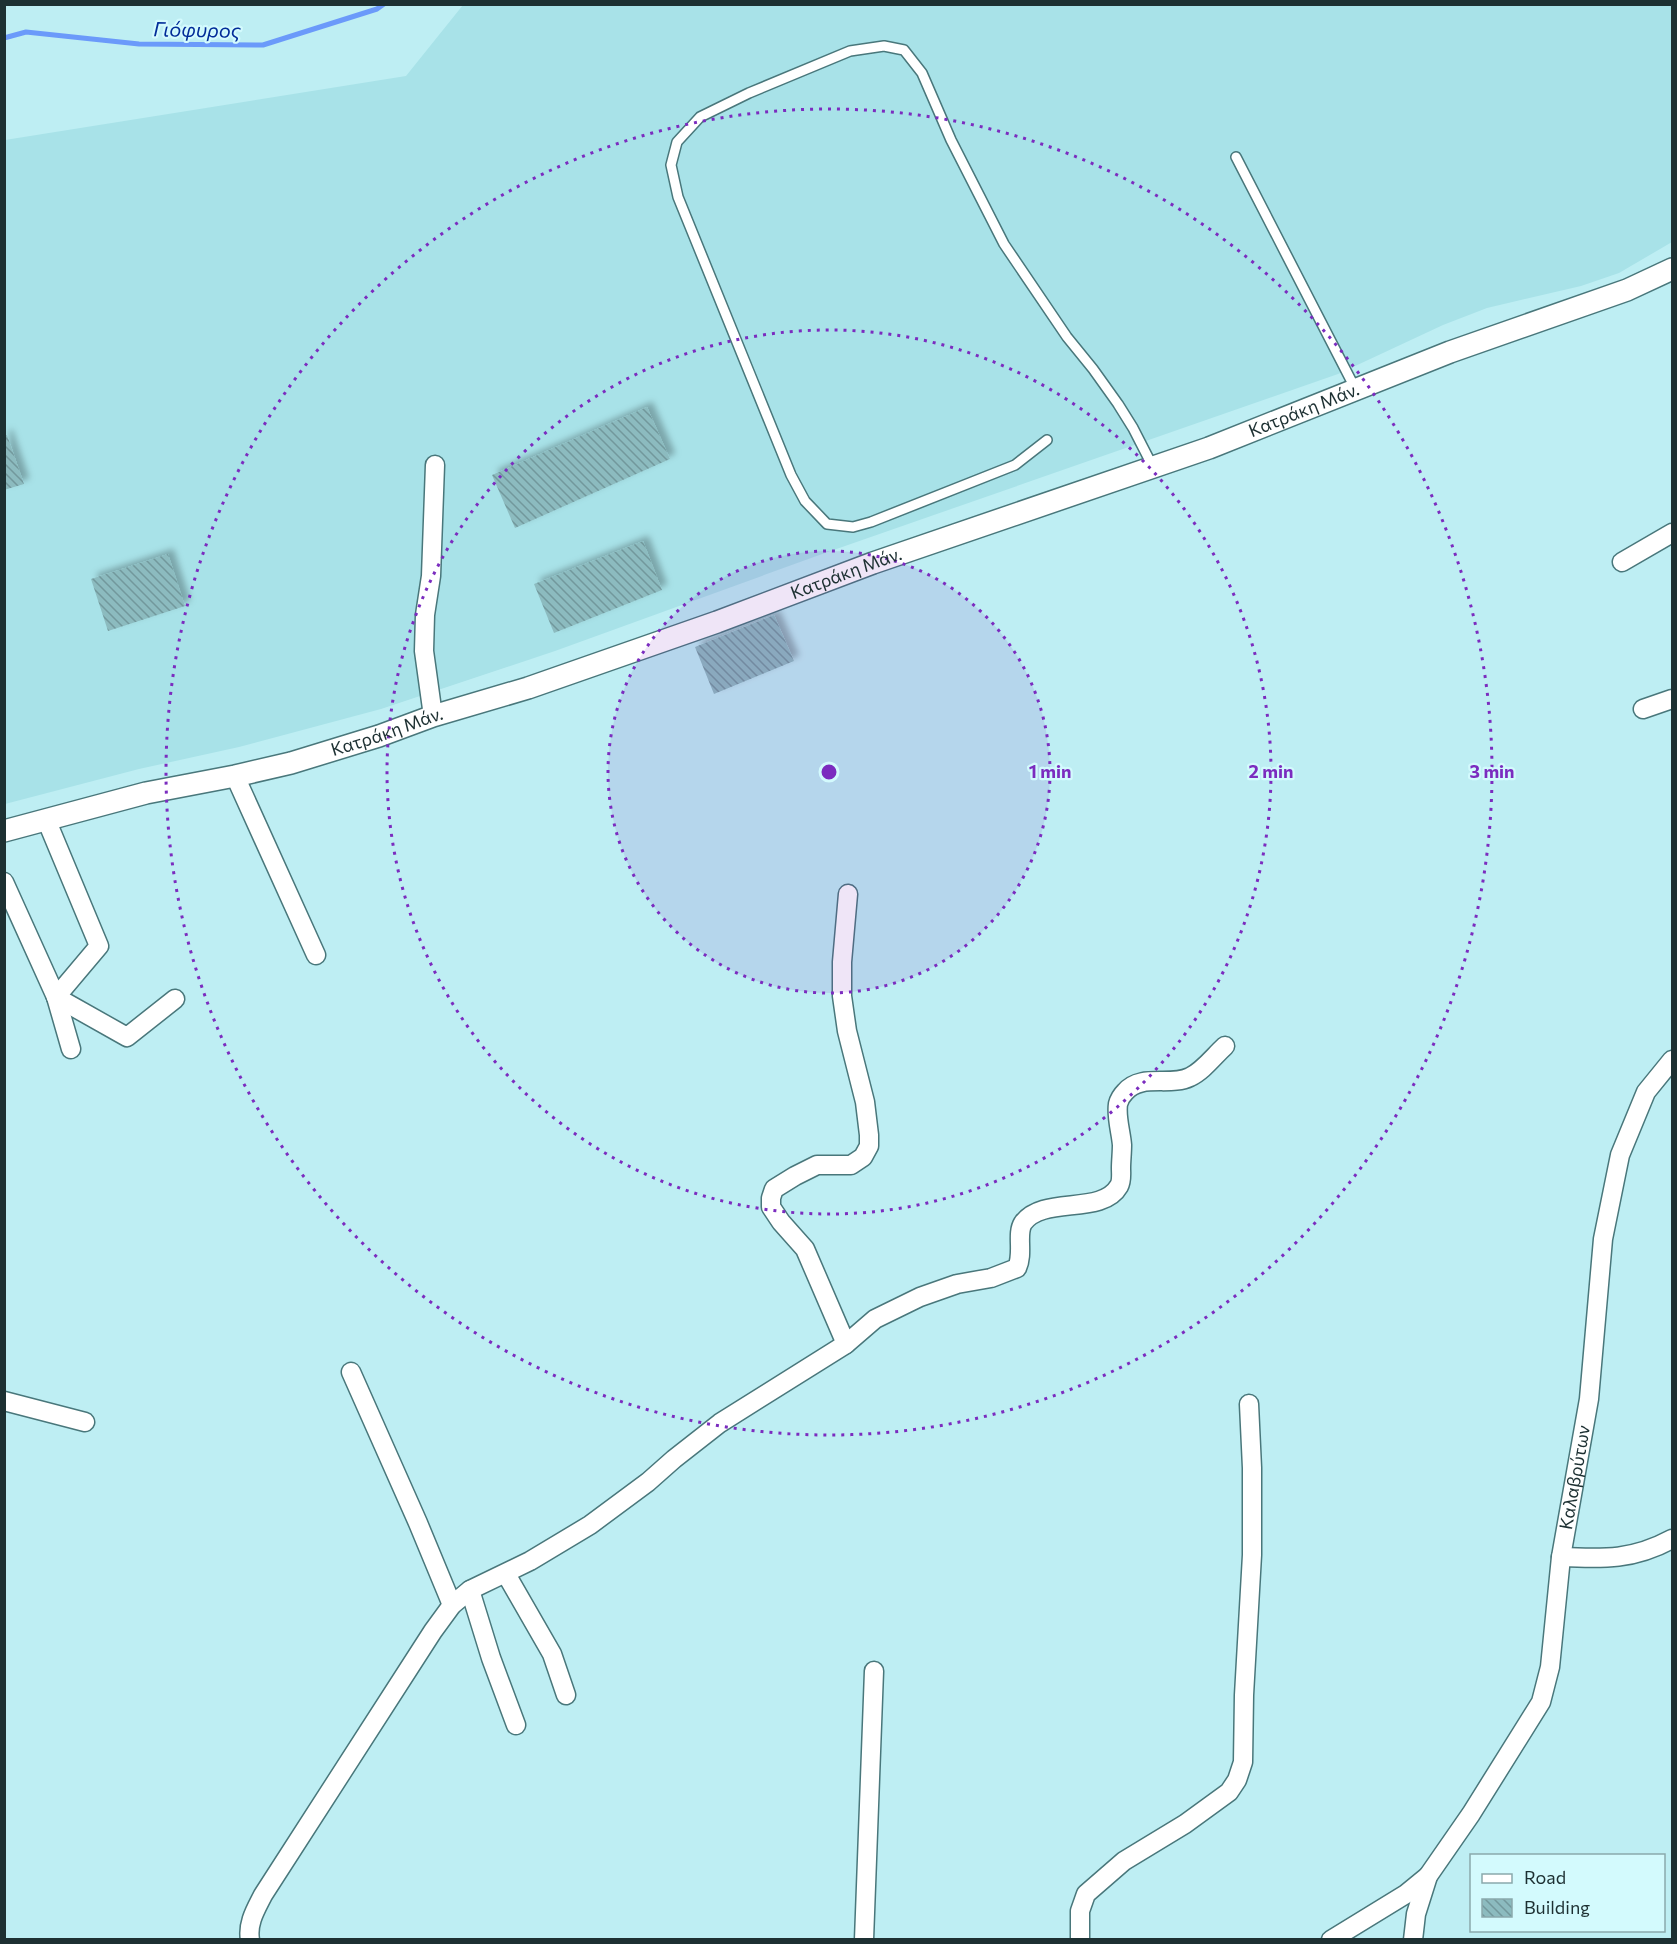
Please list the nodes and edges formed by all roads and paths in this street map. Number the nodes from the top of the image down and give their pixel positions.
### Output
1 (1236, 157) dead end
2 (1672, 269) edge
3 (1356, 390) junction
4 (1047, 440) dead end
5 (435, 465) dead end
6 (1153, 467) junction
7 (1672, 533) edge
8 (1622, 562) dead end
9 (1672, 699) edge
10 (1643, 709) dead end
11 (433, 716) junction
12 (235, 776) junction
13 (46, 819) junction
14 (4, 831) edge
15 (4, 882) edge
16 (848, 894) dead end
17 (316, 955) dead end
18 (56, 998) junction
19 (175, 999) dead end
20 (1225, 1046) dead end
21 (71, 1049) dead end
22 (1672, 1060) edge
23 (846, 1344) junction
24 (351, 1372) dead end
25 (4, 1401) edge
26 (1249, 1404) dead end
27 (85, 1422) dead end
28 (1672, 1539) edge
29 (1561, 1557) junction
30 (506, 1574) junction
31 (470, 1590) junction
32 (452, 1605) junction
33 (874, 1671) dead end
34 (566, 1695) dead end
35 (516, 1725) dead end
36 (1428, 1876) junction
37 (250, 1940) edge
38 (864, 1940) edge
39 (1080, 1940) edge
40 (1331, 1940) edge
41 (1413, 1940) edge

1 - 3 lane
2 - 3 street, Κατράκη Μάν.
3 - 6 street, Κατράκη Μάν.
4 - 6 lane
5 - 11 street
6 - 11 street, Κατράκη Μάν.
7 - 8 street
9 - 10 street
11 - 12 street, Κατράκη Μάν.
12 - 13 street, Κατράκη Μάν.
12 - 17 street
13 - 14 street, Κατράκη Μάν.
13 - 18 street
15 - 18 street
16 - 23 street
18 - 19 street
18 - 21 street
20 - 23 street
22 - 29 street, Καλαβρύτων
23 - 30 street
24 - 32 street
25 - 27 street
26 - 39 street
28 - 29 street
29 - 36 street, Καλαβρύτων
30 - 31 street
30 - 34 street
31 - 32 street
31 - 35 street
32 - 37 street
33 - 38 street
36 - 40 street
36 - 41 street

